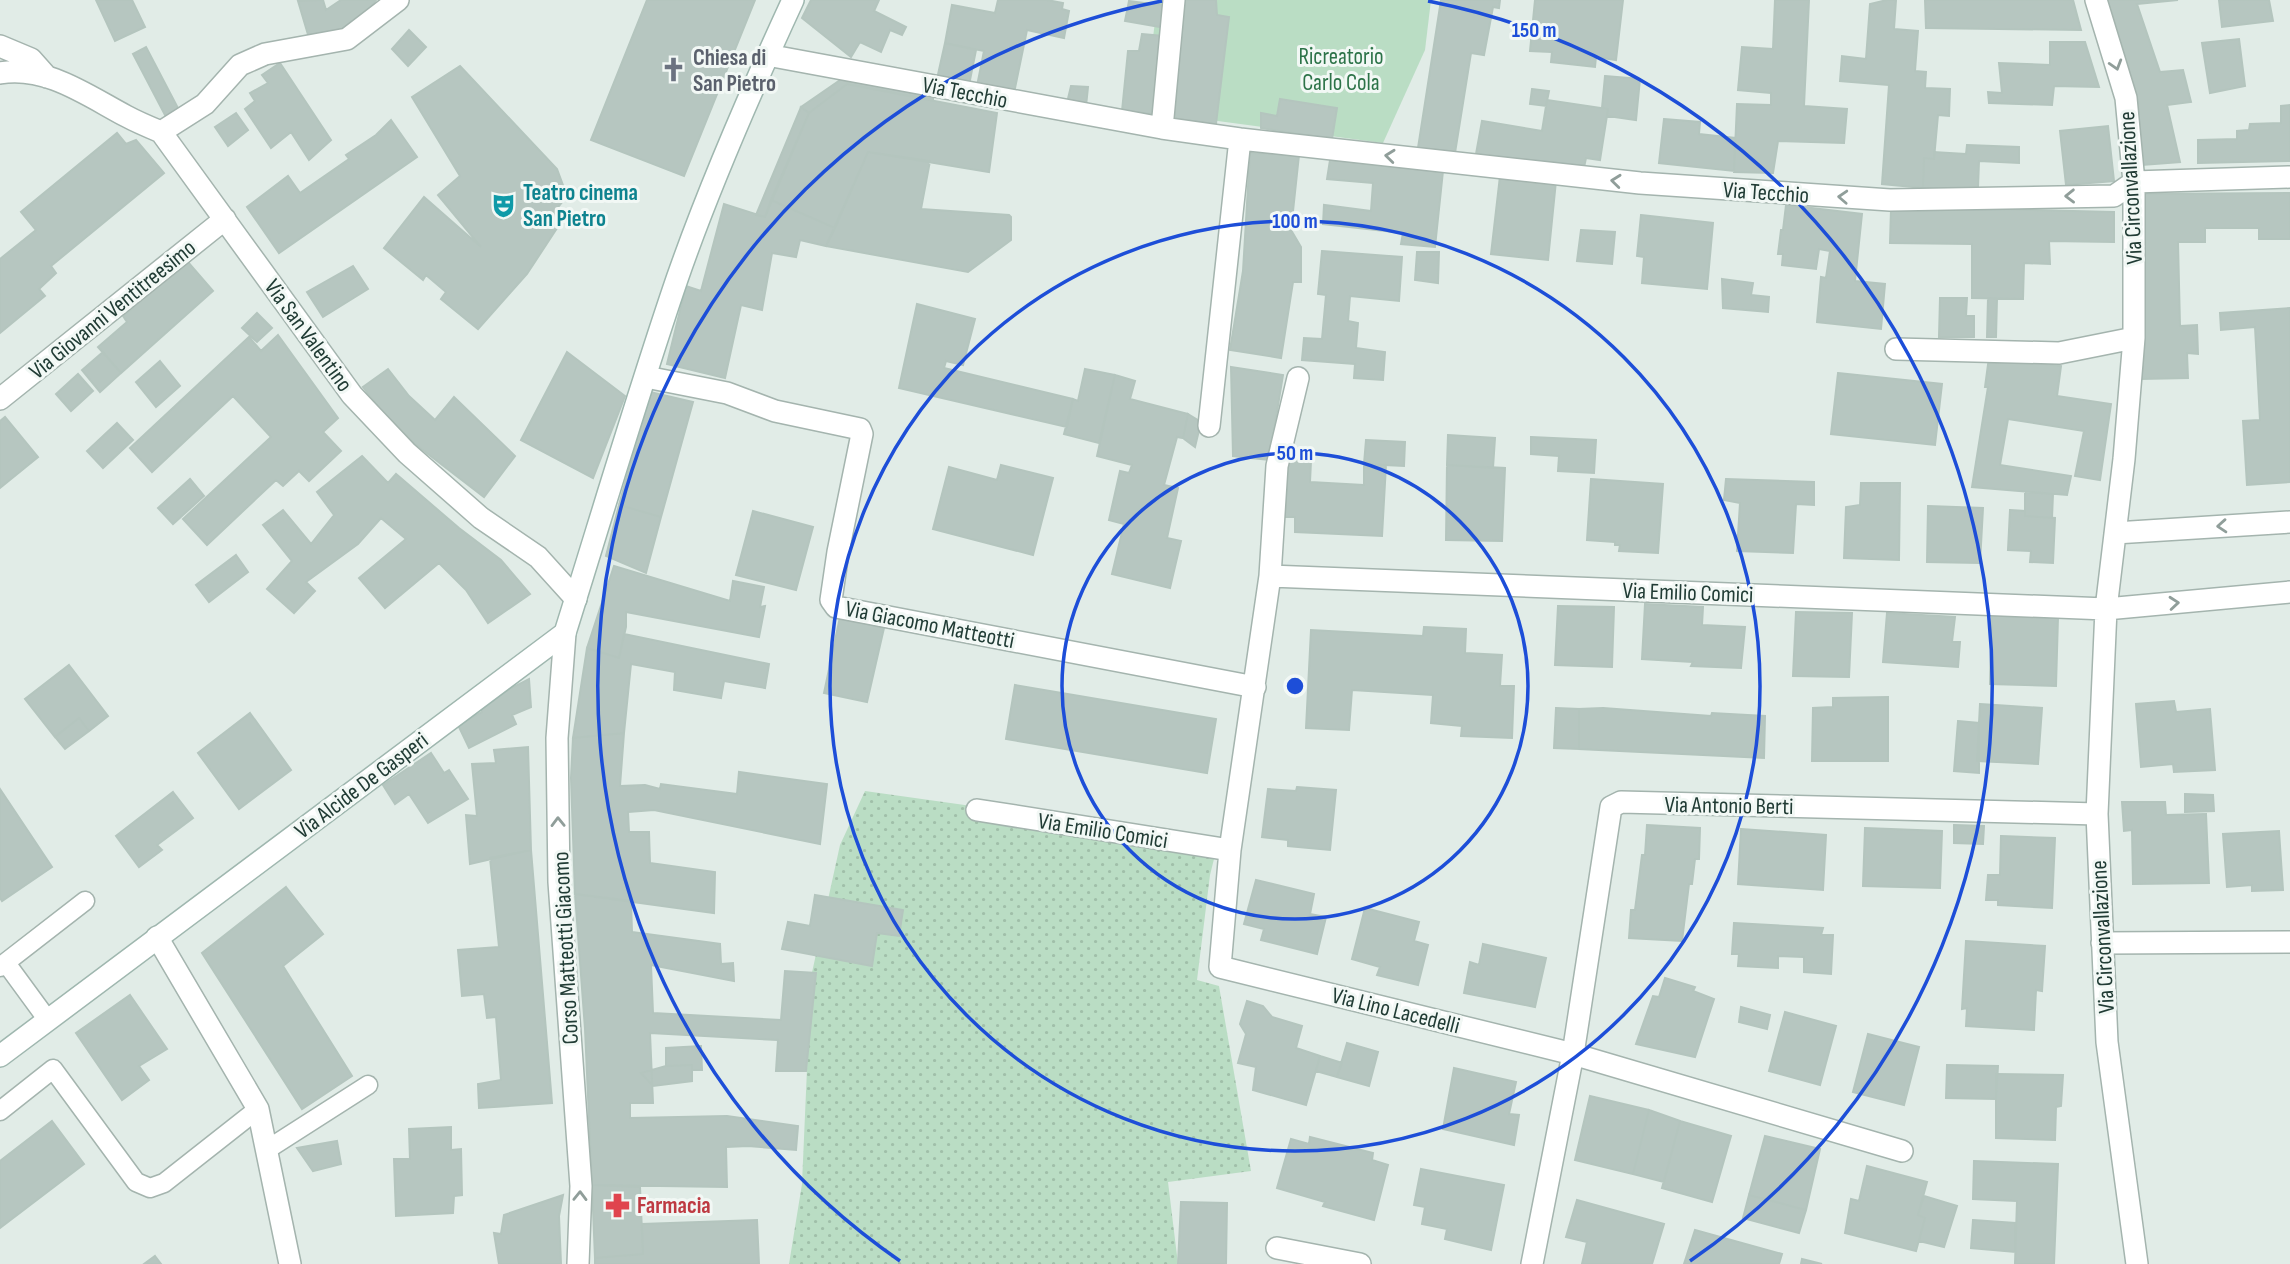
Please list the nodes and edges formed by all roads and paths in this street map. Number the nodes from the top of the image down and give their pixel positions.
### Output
1 (398, 0) edge
2 (793, 0) edge
3 (1174, 0) edge
4 (2096, 0) edge
5 (0, 46) edge
6 (767, 55) junction
7 (0, 73) edge
8 (47, 77) junction
9 (1162, 128) junction
10 (161, 132) junction
11 (1240, 139) junction
12 (2290, 177) edge
13 (2134, 181) junction
14 (225, 219) junction
15 (2134, 338) junction
16 (1896, 349) dead end
17 (646, 377) junction
18 (1298, 378) dead end
19 (0, 399) edge
20 (1209, 426) dead end
21 (2290, 522) edge
22 (2115, 533) junction
23 (1270, 576) junction
24 (2290, 592) edge
25 (576, 599) junction
26 (2106, 609) junction
27 (565, 633) junction
28 (1255, 687) junction
29 (977, 810) dead end
30 (2097, 814) junction
31 (1230, 850) junction
32 (85, 901) dead end
33 (157, 937) junction
34 (2290, 942) edge
35 (2102, 943) junction
36 (3, 965) edge
37 (47, 1019) junction
38 (1573, 1054) junction
39 (0, 1056) edge
40 (368, 1085) dead end
41 (258, 1109) junction
42 (0, 1111) edge
43 (268, 1149) junction
44 (1902, 1151) dead end
45 (1277, 1248) dead end
46 (290, 1264) edge
47 (578, 1264) edge
48 (1360, 1264) edge
49 (1532, 1264) edge
50 (2137, 1264) edge

1 - 10 street
2 - 6 street
3 - 9 street
4 -> 13 street, Via Circonvallazione
5 - 8 street
6 - 9 street, Via Tecchio
6 - 17 street
7 - 8 street
8 - 10 street, Via San Valentino
9 - 11 street, Via Tecchio
10 - 14 street, Via San Valentino
13 -> 11 street, Via Tecchio
11 - 20 street
12 - 13 street, Via Tecchio
13 - 15 street, Via Circonvallazione
14 - 19 street, Via Giovanni Ventitreesimo
14 - 25 street, Via San Valentino
15 - 16 street
15 - 22 street, Via Circonvallazione
17 - 25 street
17 - 28 street, Via Giacomo Matteotti
18 - 23 street
21 -> 22 street
22 - 26 street, Via Circonvallazione
23 - 26 street, Via Emilio Comici
23 - 28 street
26 -> 24 street
25 - 27 street
26 - 30 street, Via Circonvallazione
27 - 33 street, Via Alcide De Gasperi
47 -> 27 street, Corso Matteotti Giacomo
28 - 31 street
29 - 31 street, Via Emilio Comici
30 - 35 street, Via Circonvallazione
30 - 38 street, Via Antonio Berti
31 - 38 street, Via Lino Lacedelli
32 - 36 lane
33 - 37 street, Via Alcide De Gasperi
33 - 41 street
34 - 35 street
35 - 50 street, Via Circonvallazione
36 - 37 lane
37 - 39 street, Via Alcide De Gasperi
38 - 44 street, Via Lino Lacedelli
38 - 49 street
40 - 43 lane
41 - 42 lane
41 - 43 street
43 - 46 street
45 - 48 street

